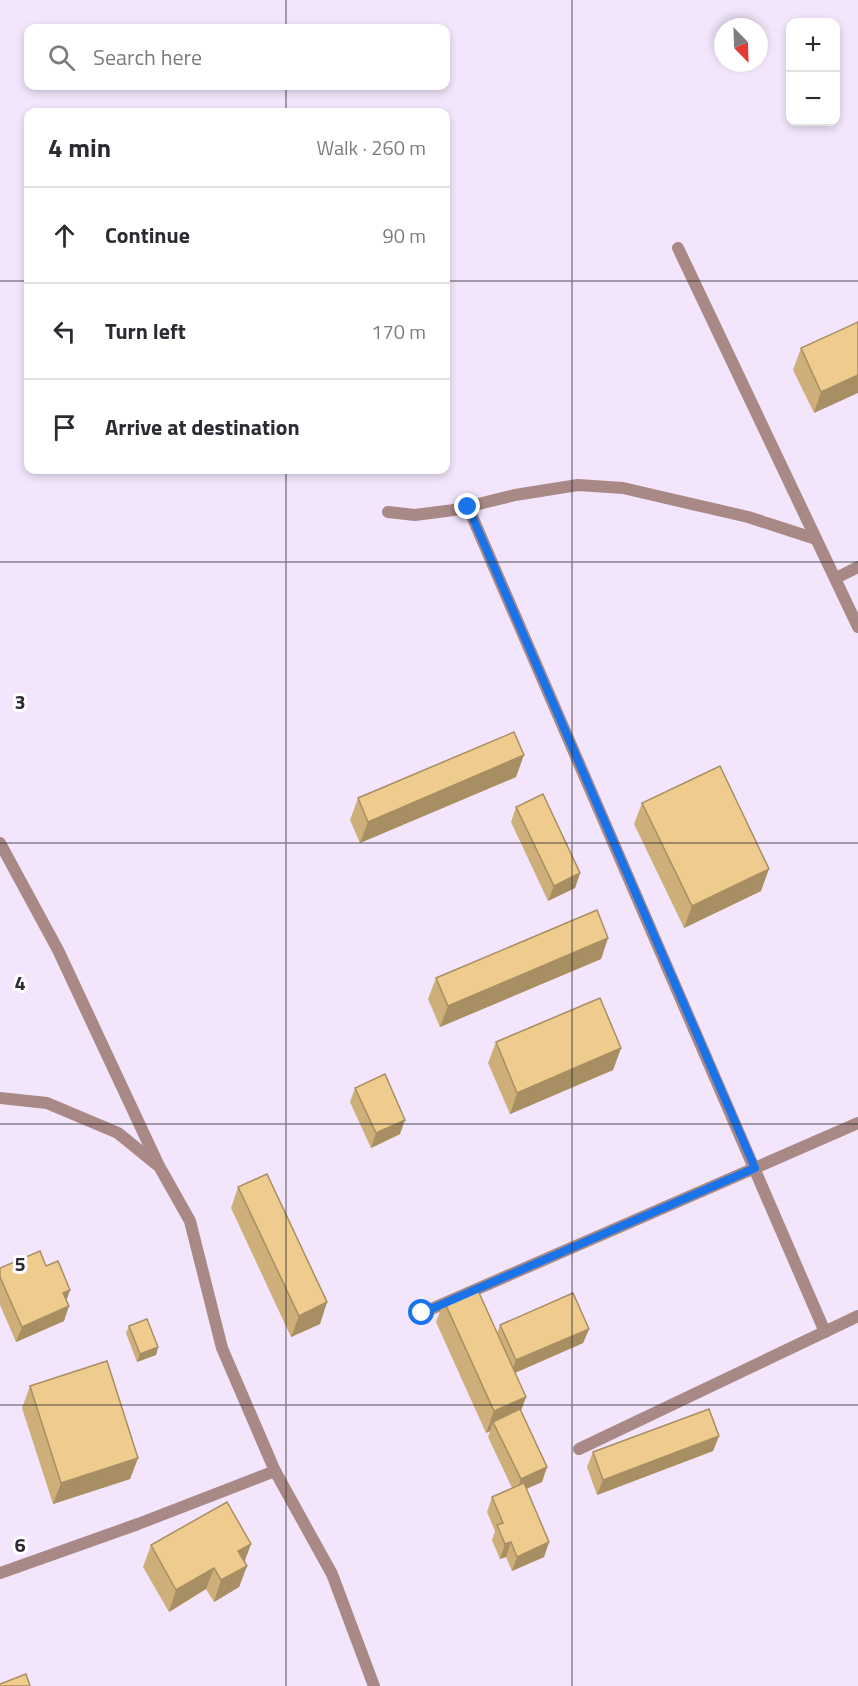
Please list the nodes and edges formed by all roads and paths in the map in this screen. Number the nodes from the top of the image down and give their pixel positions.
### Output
1 (678, 248) dead end
2 (468, 507) junction
3 (388, 512) dead end
4 (816, 539) junction
5 (858, 567) edge
6 (836, 579) junction
7 (858, 627) edge
8 (0, 843) edge
9 (0, 1098) edge
10 (858, 1123) edge
11 (159, 1166) junction
12 (755, 1168) junction
13 (422, 1313) dead end
14 (858, 1316) edge
15 (825, 1332) junction
16 (579, 1449) dead end
17 (275, 1471) junction
18 (0, 1573) edge
19 (374, 1686) edge

1 - 4 street
2 - 3 street
2 - 4 street
2 - 12 street
4 - 6 street
5 - 6 street
6 - 7 street
8 - 11 street
9 - 11 street
10 - 12 street
11 - 17 street
12 - 13 street
12 - 15 street
14 - 15 street
15 - 16 street
17 - 18 street
17 - 19 street

